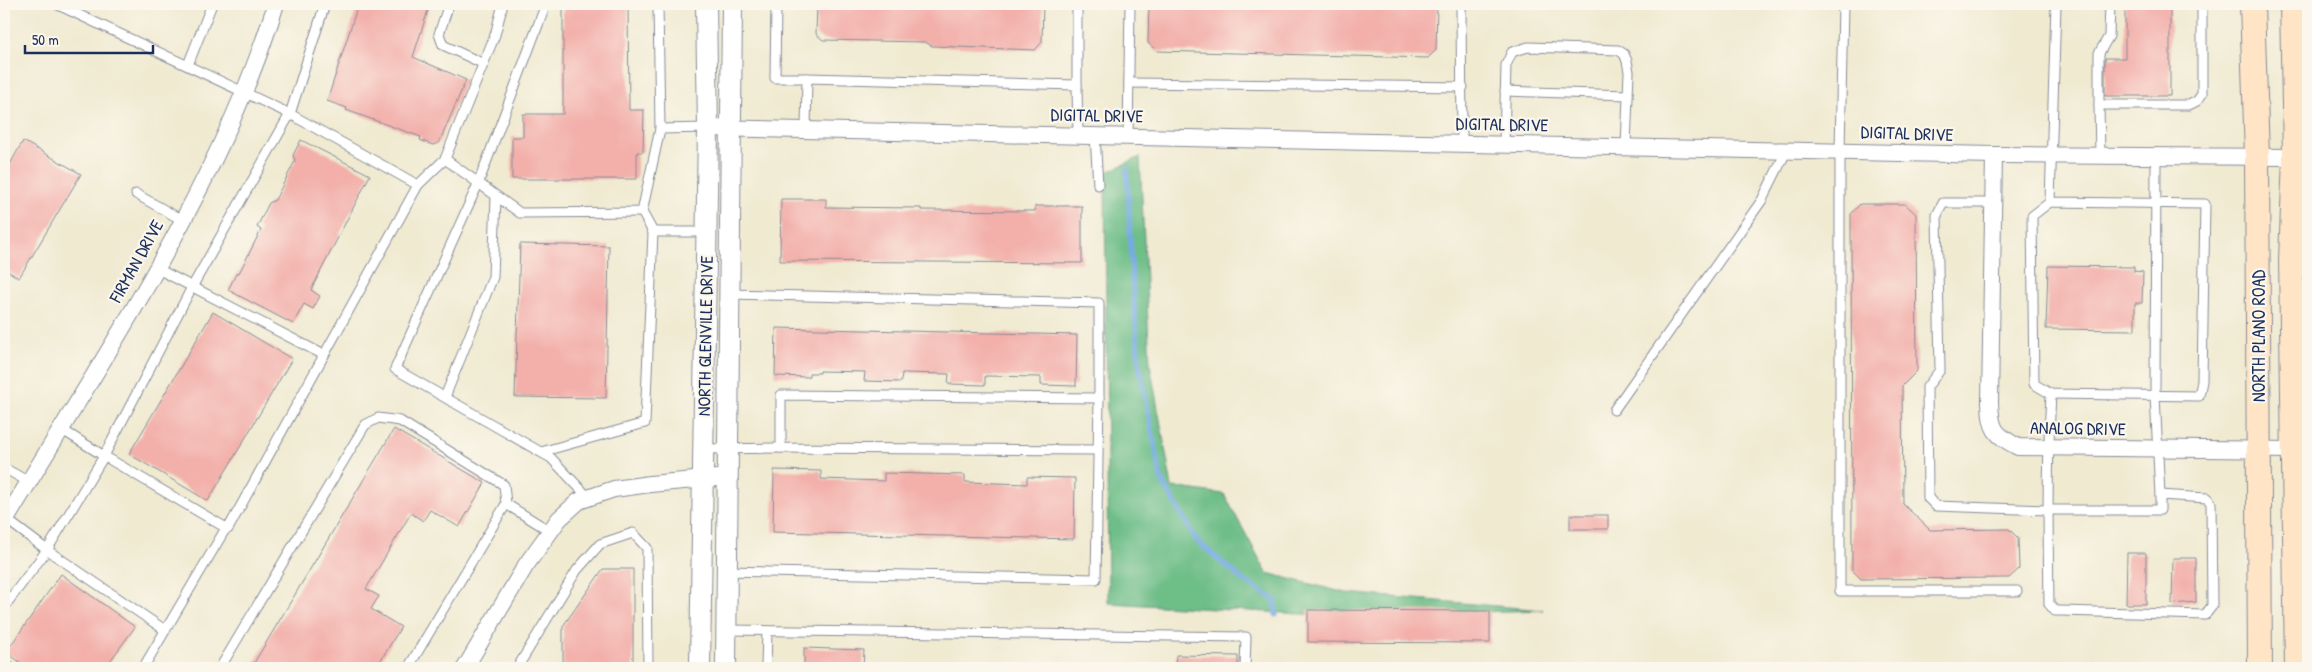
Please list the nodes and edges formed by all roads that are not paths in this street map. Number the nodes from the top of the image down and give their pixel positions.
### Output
1 (56, 4) edge
2 (212, 4) edge
3 (276, 4) edge
4 (325, 4) edge
5 (449, 4) edge
6 (503, 4) edge
7 (546, 4) edge
8 (658, 4) edge
9 (706, 4) edge
10 (732, 4) edge
11 (776, 4) edge
12 (1077, 4) edge
13 (1130, 4) edge
14 (1461, 4) edge
15 (1842, 4) edge
16 (2056, 4) edge
17 (2110, 4) edge
18 (2202, 4) edge
19 (2252, 4) edge
20 (2292, 4) edge
21 (484, 64) junction
22 (188, 65) junction
23 (807, 78) junction
24 (1129, 83) junction
25 (1077, 85) junction
26 (1463, 87) junction
27 (1506, 92) junction
28 (245, 93) junction
29 (1628, 95) junction
30 (2099, 105) junction
31 (290, 114) junction
32 (708, 128) junction
33 (731, 128) junction
34 (660, 129) junction
35 (806, 130) junction
36 (1078, 135) junction
37 (1095, 135) junction
38 (1128, 136) junction
39 (1462, 143) junction
40 (1504, 144) junction
41 (1626, 146) junction
42 (1787, 150) junction
43 (1840, 151) junction
44 (1994, 155) junction
45 (2052, 156) junction
46 (2100, 156) junction
47 (2156, 156) junction
48 (2257, 157) junction
49 (2301, 157) edge
50 (445, 159) junction
51 (478, 184) junction
52 (418, 185) junction
53 (1098, 185) dead end
54 (136, 194) dead end
55 (496, 197) junction
56 (2050, 202) junction
57 (1993, 203) junction
58 (2155, 203) junction
59 (642, 212) junction
60 (182, 220) junction
61 (652, 232) junction
62 (706, 232) junction
63 (2299, 260) edge
64 (156, 268) junction
65 (192, 287) junction
66 (729, 294) junction
67 (324, 355) junction
68 (2051, 394) junction
69 (2155, 396) junction
70 (445, 397) junction
71 (1099, 398) junction
72 (1614, 410) dead end
73 (61, 428) junction
74 (2296, 447) junction
75 (781, 448) junction
76 (2048, 448) junction
77 (703, 449) junction
78 (728, 449) junction
79 (2159, 449) junction
80 (1098, 450) junction
81 (2259, 450) junction
82 (541, 452) junction
83 (104, 456) junction
84 (4, 468) edge
85 (728, 477) junction
86 (703, 478) junction
87 (29, 482) junction
88 (2160, 495) junction
89 (589, 498) junction
90 (506, 504) junction
91 (2048, 510) junction
92 (5, 521) edge
93 (226, 528) junction
94 (550, 531) junction
95 (47, 550) junction
96 (2301, 553) edge
97 (727, 571) junction
98 (2017, 591) dead end
99 (4, 607) edge
100 (165, 630) junction
101 (726, 630) junction
102 (767, 631) junction
103 (4, 663) edge
104 (2297, 666) edge
105 (2260, 667) edge
106 (11, 668) edge
107 (143, 668) edge
108 (220, 668) edge
109 (408, 668) edge
110 (465, 668) edge
111 (517, 668) edge
112 (648, 668) edge
113 (700, 668) edge
114 (726, 668) edge
115 (766, 668) edge
116 (1245, 668) edge

1 - 22 lane
2 - 22 lane
3 - 28 street, FIRMAN DRIVE
4 - 31 lane
5 - 21 lane
6 - 21 lane
7 - 51 lane
8 - 34 lane
9 - 32 street, NORTH GLENVILLE DRIVE
10 - 33 street, NORTH GLENVILLE DRIVE
11 - 23 lane
12 - 25 lane
13 - 24 lane
14 - 26 lane
15 - 43 lane
16 - 45 lane
17 - 30 lane
18 - 30 lane
19 - 48 main road, NORTH PLANO ROAD
20 - 49 main road, NORTH PLANO ROAD
21 - 50 lane
22 - 28 lane
23 - 25 lane
23 - 35 lane
24 - 26 lane
24 - 38 lane
25 - 36 lane
26 - 39 lane
27 - 29 lane
27 - 29 lane
27 - 40 lane
28 - 31 lane
28 - 60 street, FIRMAN DRIVE
29 - 41 lane
30 - 46 lane
31 - 52 lane
31 - 65 lane
32 - 33 street, DIGITAL DRIVE
32 - 34 lane
32 - 62 street, NORTH GLENVILLE DRIVE
33 - 35 street, DIGITAL DRIVE
33 - 66 street, NORTH GLENVILLE DRIVE
34 - 59 lane
35 - 36 street, DIGITAL DRIVE
36 - 37 street, DIGITAL DRIVE
37 - 38 street, DIGITAL DRIVE
37 - 53 lane
38 - 39 street, DIGITAL DRIVE
39 - 40 street, DIGITAL DRIVE
40 - 41 street, DIGITAL DRIVE
41 - 42 street, DIGITAL DRIVE
42 - 43 street, DIGITAL DRIVE
42 - 72 lane
43 - 44 street, DIGITAL DRIVE
43 - 98 lane
44 - 45 street, DIGITAL DRIVE
44 - 57 street, ANALOG DRIVE
45 - 46 street, DIGITAL DRIVE
45 - 56 lane
46 - 47 street, DIGITAL DRIVE
47 - 48 street, DIGITAL DRIVE
47 - 58 lane
48 - 49 street, DIGITAL DRIVE
48 - 81 main road, NORTH PLANO ROAD
49 - 63 main road, NORTH PLANO ROAD
50 - 51 lane
50 - 52 lane
51 - 55 lane
51 - 70 lane
52 - 67 lane
54 - 60 lane
55 - 59 lane
55 - 70 lane
56 - 58 lane
56 - 68 lane
57 - 76 street, ANALOG DRIVE
57 - 91 lane
58 - 69 lane
58 - 69 lane
59 - 61 lane
60 - 64 street, FIRMAN DRIVE
61 - 62 lane
61 - 82 lane
62 - 77 street, NORTH GLENVILLE DRIVE
63 - 74 main road, NORTH PLANO ROAD
64 - 65 lane
64 - 73 street, FIRMAN DRIVE
65 - 67 lane
65 - 83 lane
66 - 71 lane
66 - 78 street, NORTH GLENVILLE DRIVE
67 - 93 lane
68 - 69 lane
68 - 76 lane
69 - 79 lane
70 - 82 lane
71 - 75 lane
71 - 80 lane
73 - 83 lane
73 - 87 street, FIRMAN DRIVE
74 - 81 street, ANALOG DRIVE
74 - 96 main road, NORTH PLANO ROAD
75 - 78 lane
75 - 80 lane
76 - 79 street, ANALOG DRIVE
76 - 91 lane
77 - 78 lane
77 - 86 street, NORTH GLENVILLE DRIVE
78 - 85 street, NORTH GLENVILLE DRIVE
79 - 81 street, ANALOG DRIVE
79 - 88 lane
80 - 97 lane
81 - 105 main road, NORTH PLANO ROAD
82 - 89 lane
83 - 93 lane
83 - 95 lane
84 - 87 lane
85 - 86 street
85 - 97 street, NORTH GLENVILLE DRIVE
86 - 89 street
86 - 113 street, NORTH GLENVILLE DRIVE
87 - 92 street, FIRMAN DRIVE
88 - 91 lane
88 - 91 lane
89 - 94 street
90 - 94 lane
90 - 108 lane
90 - 109 lane
92 - 95 lane
93 - 100 lane
94 - 110 street
95 - 99 lane
95 - 100 lane
96 - 104 main road, NORTH PLANO ROAD
97 - 101 street, NORTH GLENVILLE DRIVE
100 - 107 lane
101 - 102 lane
101 - 114 street, NORTH GLENVILLE DRIVE
102 - 115 lane
102 - 116 lane
103 - 106 lane
104 - 105 main road
111 - 112 lane

